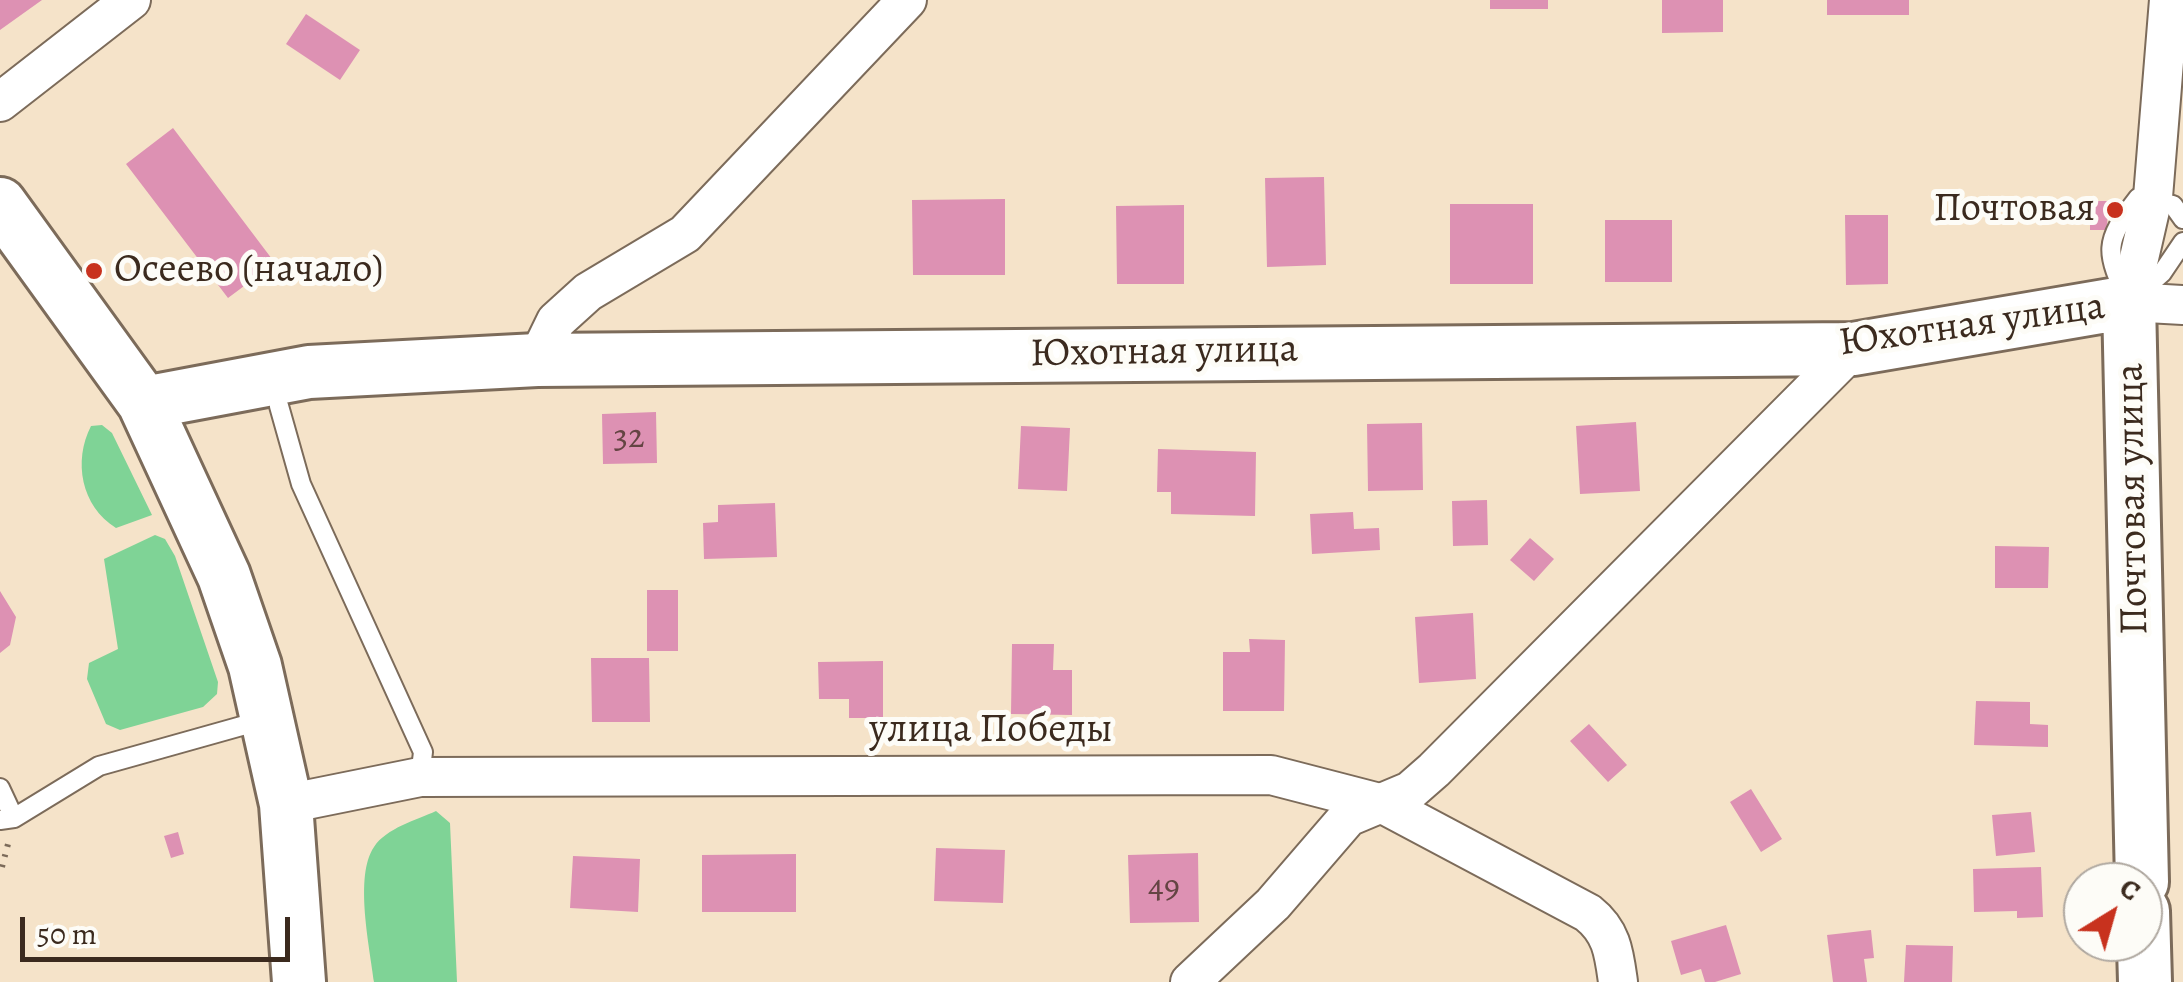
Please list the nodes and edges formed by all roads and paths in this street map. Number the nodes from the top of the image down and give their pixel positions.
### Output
1 (131, 0) edge
2 (908, 0) edge
3 (2169, 0) edge
4 (0, 102) edge
5 (0, 204) edge
6 (2168, 208) edge
7 (2183, 242) edge
8 (2129, 302) junction
9 (2183, 305) edge
10 (1853, 348) junction
11 (536, 360) junction
12 (144, 403) junction
13 (279, 406) dead end
14 (269, 719) junction
15 (420, 778) junction
16 (0, 788) edge
17 (286, 804) junction
18 (1383, 804) junction
19 (7, 819) edge
20 (2142, 862) edge
21 (299, 982) edge
22 (1190, 982) edge
23 (1618, 982) edge

1 - 4 street
2 - 11 street
3 - 6 street, Почтовая улица
5 - 12 street
6 - 8 street, Почтовая улица
7 - 8 lane
8 - 9 street, Юхотная улица
8 - 10 street, Юхотная улица
8 - 20 street, Почтовая улица
10 - 11 street, Юхотная улица
10 - 18 street
11 - 12 street, Юхотная улица
12 - 14 street
13 - 15 lane
14 - 17 street
14 - 19 lane
15 - 17 street, улица Победы
15 - 18 street, улица Победы
16 - 19 lane
17 - 21 street
18 - 22 street
18 - 23 street, улица Победы

